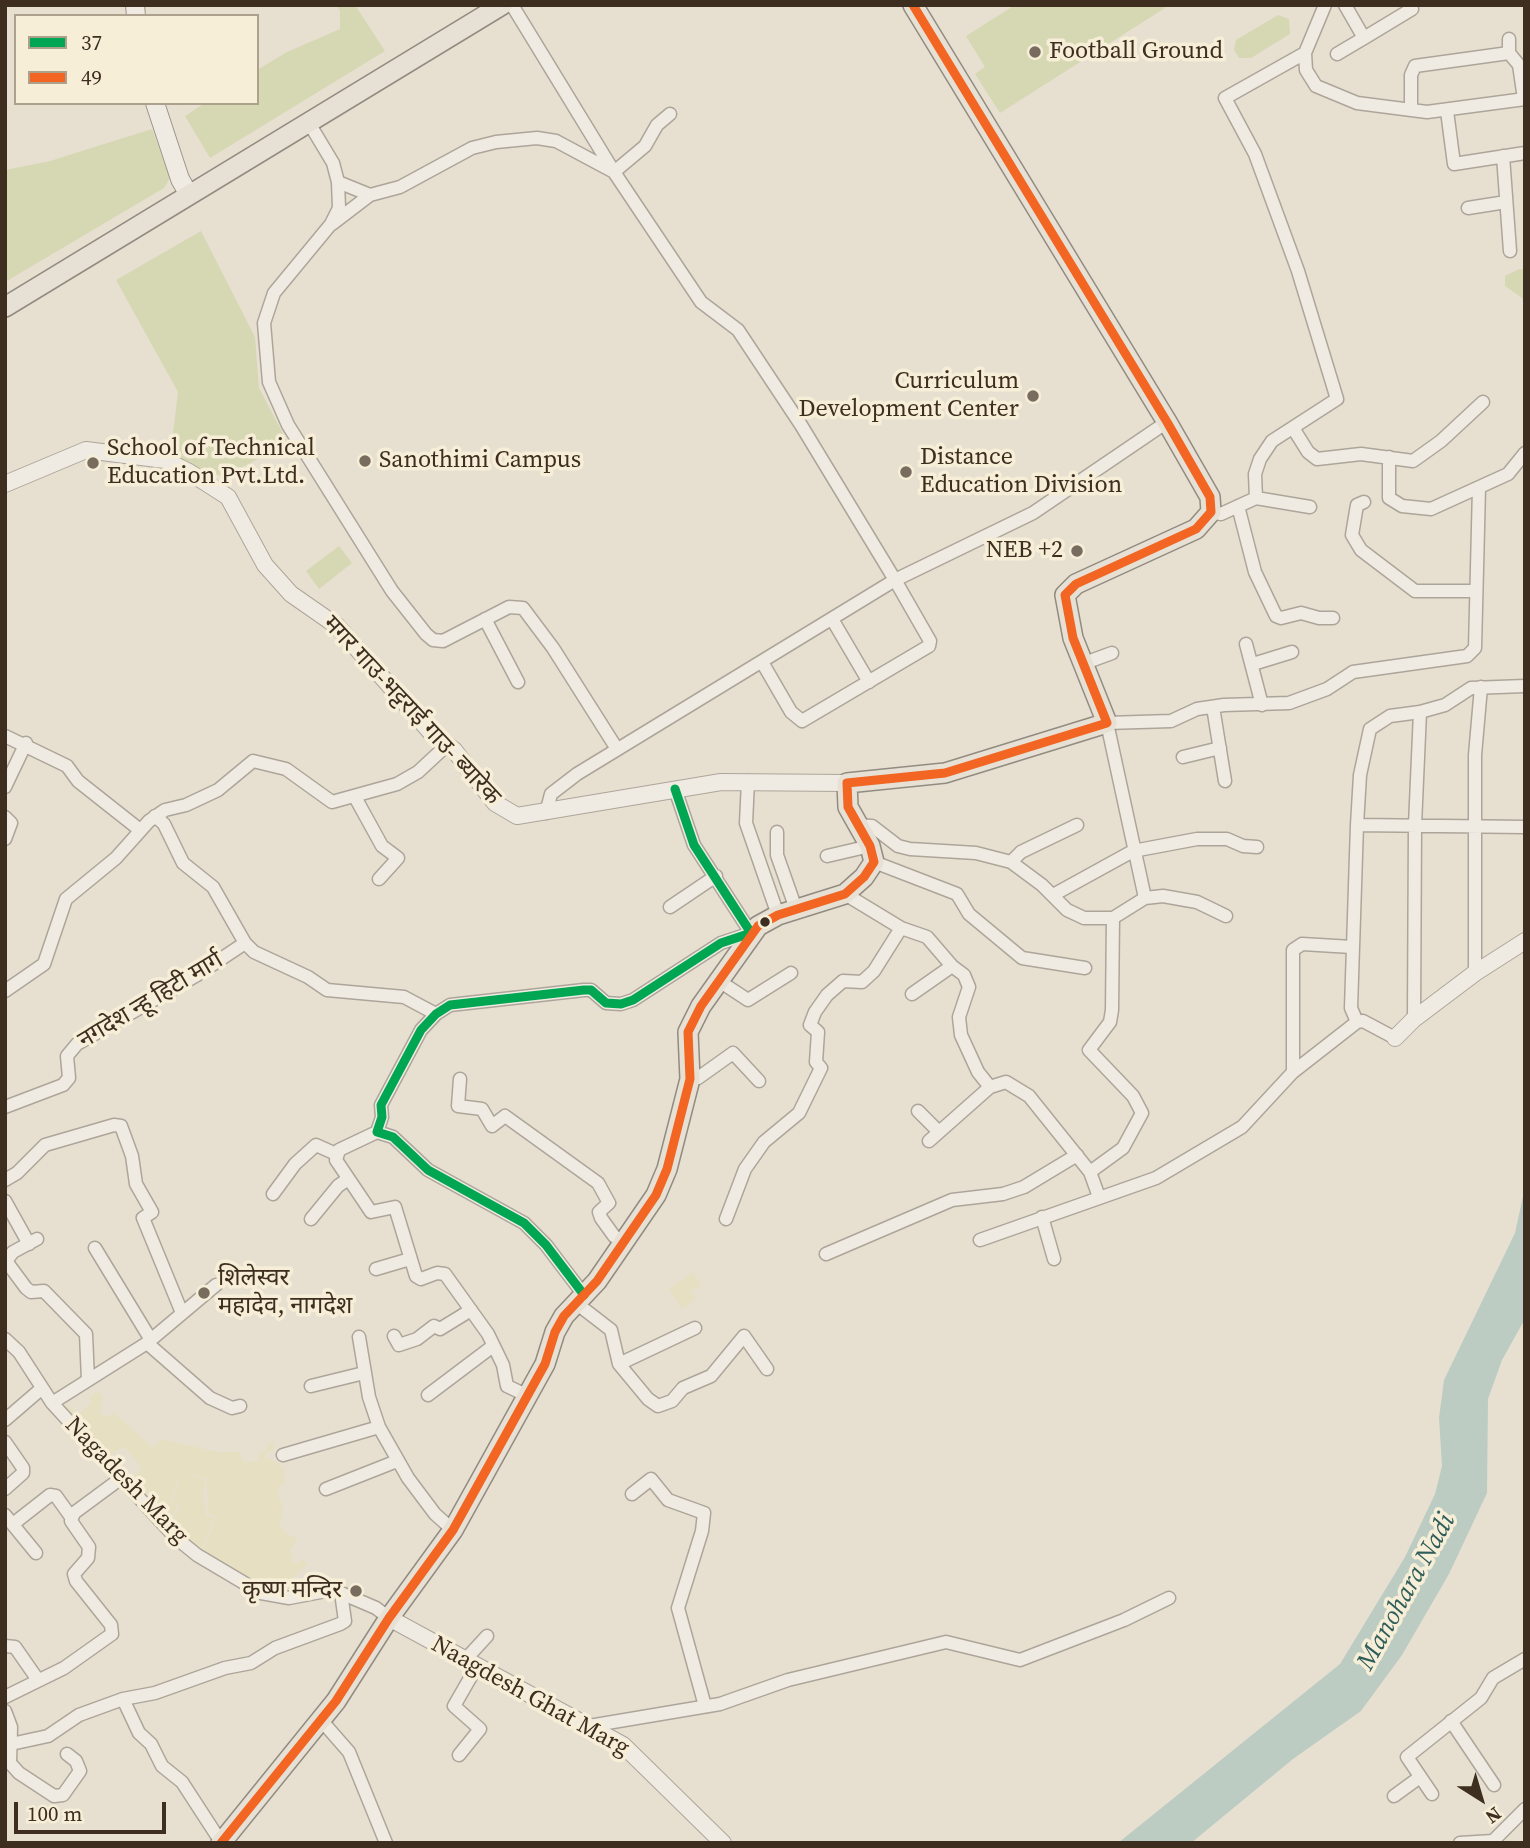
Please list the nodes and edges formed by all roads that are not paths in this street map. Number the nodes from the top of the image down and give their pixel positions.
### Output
1 (502, 5) edge
2 (512, 5) edge
3 (914, 5) edge
4 (1325, 5) edge
5 (1345, 5) edge
6 (1412, 9) dead end
7 (1364, 38) junction
8 (1509, 39) dead end
9 (1305, 53) junction
10 (1508, 53) junction
11 (1337, 54) dead end
12 (1525, 99) edge
13 (156, 105) edge
14 (1411, 108) junction
15 (1447, 111) junction
16 (670, 114) dead end
17 (309, 123) junction
18 (1525, 153) edge
19 (1503, 156) junction
20 (614, 172) junction
21 (338, 182) junction
22 (190, 195) junction
23 (370, 195) junction
24 (1506, 202) junction
25 (1468, 208) dead end
26 (331, 224) junction
27 (1510, 251) dead end
28 (5, 307) edge
29 (1483, 402) dead end
30 (1167, 422) junction
31 (1293, 428) junction
32 (1525, 453) edge
33 (1389, 457) junction
34 (5, 484) edge
35 (1479, 488) junction
36 (1255, 498) junction
37 (1364, 502) dead end
38 (1238, 506) junction
39 (1310, 507) dead end
40 (1211, 512) junction
41 (895, 580) junction
42 (1475, 592) junction
43 (1333, 618) dead end
44 (485, 619) junction
45 (832, 619) junction
46 (1246, 644) dead end
47 (1292, 652) dead end
48 (1112, 653) dead end
49 (762, 662) junction
50 (1082, 664) junction
51 (1253, 664) junction
52 (518, 682) dead end
53 (869, 682) junction
54 (1525, 686) edge
55 (1481, 687) junction
56 (1262, 705) junction
57 (1213, 707) junction
58 (1420, 712) junction
59 (1107, 723) junction
60 (5, 736) edge
61 (26, 743) junction
62 (447, 745) junction
63 (1220, 748) junction
64 (617, 749) junction
65 (1182, 757) dead end
66 (748, 781) junction
67 (1225, 781) dead end
68 (847, 783) junction
69 (5, 787) edge
70 (675, 789) junction
71 (355, 797) junction
72 (546, 813) junction
73 (155, 816) junction
74 (5, 817) edge
75 (856, 825) junction
76 (1077, 825) dead end
77 (1357, 825) junction
78 (1415, 825) junction
79 (1476, 826) junction
80 (1525, 827) edge
81 (140, 830) junction
82 (777, 832) dead end
83 (5, 839) edge
84 (1257, 847) dead end
85 (1133, 851) junction
86 (872, 854) junction
87 (827, 856) dead end
88 (1011, 862) junction
89 (716, 876) junction
90 (379, 879) dead end
91 (845, 894) junction
92 (1053, 895) junction
93 (1145, 898) junction
94 (670, 907) dead end
95 (787, 912) junction
96 (1226, 916) dead end
97 (1113, 919) junction
98 (901, 928) junction
99 (751, 933) junction
100 (1525, 941) edge
101 (245, 943) junction
102 (1352, 947) junction
103 (951, 966) junction
104 (1085, 968) dead end
105 (791, 973) dead end
106 (1475, 973) junction
107 (719, 981) junction
108 (5, 991) edge
109 (912, 994) dead end
110 (436, 1014) junction
111 (1414, 1019) junction
112 (1357, 1022) junction
113 (1395, 1038) joint
114 (1293, 1072) junction
115 (460, 1079) dead end
116 (690, 1079) junction
117 (759, 1081) dead end
118 (990, 1087) junction
119 (5, 1108) edge
120 (918, 1111) dead end
121 (377, 1132) junction
122 (336, 1154) junction
123 (1077, 1155) junction
124 (1090, 1172) junction
125 (348, 1179) junction
126 (5, 1180) edge
127 (273, 1194) dead end
128 (1098, 1196) junction
129 (5, 1201) edge
130 (1042, 1217) junction
131 (9, 1218) edge
132 (311, 1219) dead end
133 (726, 1219) dead end
134 (980, 1240) dead end
135 (624, 1243) junction
136 (94, 1248) dead end
137 (826, 1254) dead end
138 (410, 1259) junction
139 (1055, 1259) dead end
140 (376, 1269) dead end
141 (216, 1285) dead end
142 (580, 1299) junction
143 (471, 1310) junction
144 (182, 1313) junction
145 (695, 1328) dead end
146 (394, 1336) dead end
147 (359, 1337) dead end
148 (5, 1339) edge
149 (149, 1341) junction
150 (493, 1346) junction
151 (619, 1364) junction
152 (766, 1369) dead end
153 (363, 1373) junction
154 (88, 1380) junction
155 (311, 1387) dead end
156 (41, 1389) junction
157 (428, 1395) dead end
158 (528, 1396) junction
159 (52, 1403) junction
160 (240, 1406) dead end
161 (5, 1420) edge
162 (379, 1427) junction
163 (5, 1442) edge
164 (283, 1455) dead end
165 (397, 1461) junction
166 (120, 1479) junction
167 (5, 1489) edge
168 (326, 1489) dead end
169 (632, 1494) dead end
170 (71, 1517) junction
171 (9, 1519) edge
172 (453, 1530) junction
173 (36, 1553) dead end
174 (341, 1593) junction
175 (1169, 1598) dead end
176 (390, 1618) junction
177 (487, 1636) dead end
178 (5, 1646) edge
179 (1525, 1659) edge
180 (471, 1663) junction
181 (38, 1680) junction
182 (5, 1697) edge
183 (123, 1699) junction
184 (705, 1706) junction
185 (5, 1711) edge
186 (321, 1720) junction
187 (1451, 1721) junction
188 (589, 1726) junction
189 (11, 1744) junction
190 (67, 1754) dead end
191 (458, 1755) dead end
192 (1420, 1777) junction
193 (1494, 1785) dead end
194 (1432, 1794) dead end
195 (1394, 1796) dead end
196 (1525, 1809) edge
197 (1494, 1842) edge
198 (221, 1843) edge
199 (386, 1843) edge
200 (723, 1843) edge
201 (1460, 1843) edge

1 - 17 main road
2 - 20 street
3 - 30 main road
4 - 9 street
5 - 7 street
6 - 7 street
7 - 11 street
8 - 10 street
9 - 14 street
9 - 31 street
10 - 12 street
10 - 14 street
12 - 15 street
13 - 22 main road
14 - 15 street
15 - 19 street
16 - 20 street
17 - 21 street
17 - 22 main road
18 - 19 street
19 - 24 street
20 - 23 street
20 - 41 street
21 - 23 street
21 - 26 street
22 - 28 main road
23 - 26 street
24 - 25 street
24 - 27 street
26 - 44 street
29 - 33 street
30 - 40 main road
30 - 41 street
31 - 33 street
31 - 36 street
32 - 35 street
33 - 35 street
34 - 62 street, मगर गाउ-भट्टराई गाउ- ब्यारेक
35 - 42 street
36 - 38 street
36 - 39 street
37 - 42 street
38 - 40 street
38 - 43 street
40 - 50 main road
41 - 45 street
41 - 53 street
42 - 56 street
44 - 52 street
44 - 64 street
45 - 49 street
45 - 53 street
46 - 51 street
47 - 51 street
48 - 50 street
49 - 53 street
49 - 64 street
50 - 59 main road
51 - 56 street
54 - 55 street
55 - 58 street
55 - 79 street
56 - 57 street
57 - 59 street
57 - 63 street
58 - 77 street
58 - 78 street
59 - 68 main road
59 - 85 street
60 - 61 street
61 - 69 street
61 - 81 street
62 - 71 street
62 - 72 street, मगर गाउ-भट्टराई गाउ- ब्यारेक
63 - 65 street
63 - 67 street
64 - 72 street
66 - 68 street, मगर गाउ-भट्टराई गाउ- ब्यारेक
66 - 70 street, मगर गाउ-भट्टराई गाउ- ब्यारेक
66 - 95 street
68 - 75 main road
70 - 72 street, मगर गाउ-भट्टराई गाउ- ब्यारेक
70 - 89 street
71 - 73 street
71 - 90 street
73 - 81 street
73 - 101 street
74 - 83 street
75 - 86 main road
75 - 88 street
76 - 88 street
77 - 78 street
77 - 102 street
78 - 79 street
78 - 111 street
79 - 80 street
79 - 106 street
81 - 108 street
82 - 95 street
84 - 85 street
85 - 92 street
85 - 93 street
86 - 87 street
86 - 91 main road
86 - 104 street
88 - 92 street
89 - 94 street
89 - 99 street
91 - 95 main road
91 - 98 street
92 - 97 street
93 - 96 street
93 - 97 street
95 - 99 main road
97 - 124 street
98 - 103 street
98 - 133 street
99 - 107 main road
99 - 110 street
100 - 106 street
101 - 110 street
101 - 119 street, नगदेश न्हू हिटी मार्ग
102 - 112 street
102 - 114 street
103 - 109 street
103 - 118 street
105 - 107 street
106 - 111 street
107 - 116 main road
110 - 121 street
111 - 113 street
112 - 113 street
112 - 114 street
114 - 128 street
115 - 135 street
116 - 117 street
116 - 135 main road
118 - 120 street
118 - 123 street
121 - 122 street
121 - 142 street
122 - 125 street
122 - 127 street
123 - 124 street
123 - 137 street
124 - 128 street
125 - 132 street
125 - 138 street
126 - 144 street
128 - 130 street
129 - 131 street
130 - 134 street
130 - 139 street
131 - 154 street
135 - 142 main road
136 - 149 street
138 - 140 street
138 - 143 street
141 - 144 street
142 - 151 street
142 - 158 main road
143 - 146 street
143 - 150 street
144 - 149 street
145 - 151 street
147 - 153 street
148 - 156 street, Nagadesh Marg
149 - 154 street
149 - 160 street
150 - 157 street
150 - 158 street
151 - 152 street
153 - 155 street
153 - 162 street
154 - 159 street
156 - 159 street, Nagadesh Marg
156 - 161 street
158 - 172 main road
159 - 166 street, Nagadesh Marg
162 - 164 street
162 - 165 street
163 - 167 street
165 - 168 street
165 - 172 street
166 - 170 street
166 - 174 street, Nagadesh Marg
169 - 184 street
170 - 171 street
170 - 181 street
171 - 173 street
172 - 176 main road
174 - 176 street, Nagadesh Marg
174 - 183 street
175 - 184 street
176 - 180 street, Naagdesh Ghat Marg
176 - 186 main road
177 - 180 street
178 - 181 street
179 - 187 street
180 - 188 street, Naagdesh Ghat Marg
180 - 191 street
181 - 182 street
183 - 189 street
183 - 198 street
184 - 188 street
185 - 189 street
186 - 198 main road
186 - 199 street
187 - 192 street
187 - 193 street
188 - 200 street, Naagdesh Ghat Marg
189 - 190 street
192 - 194 street
192 - 195 street
196 - 197 street
197 - 201 street

